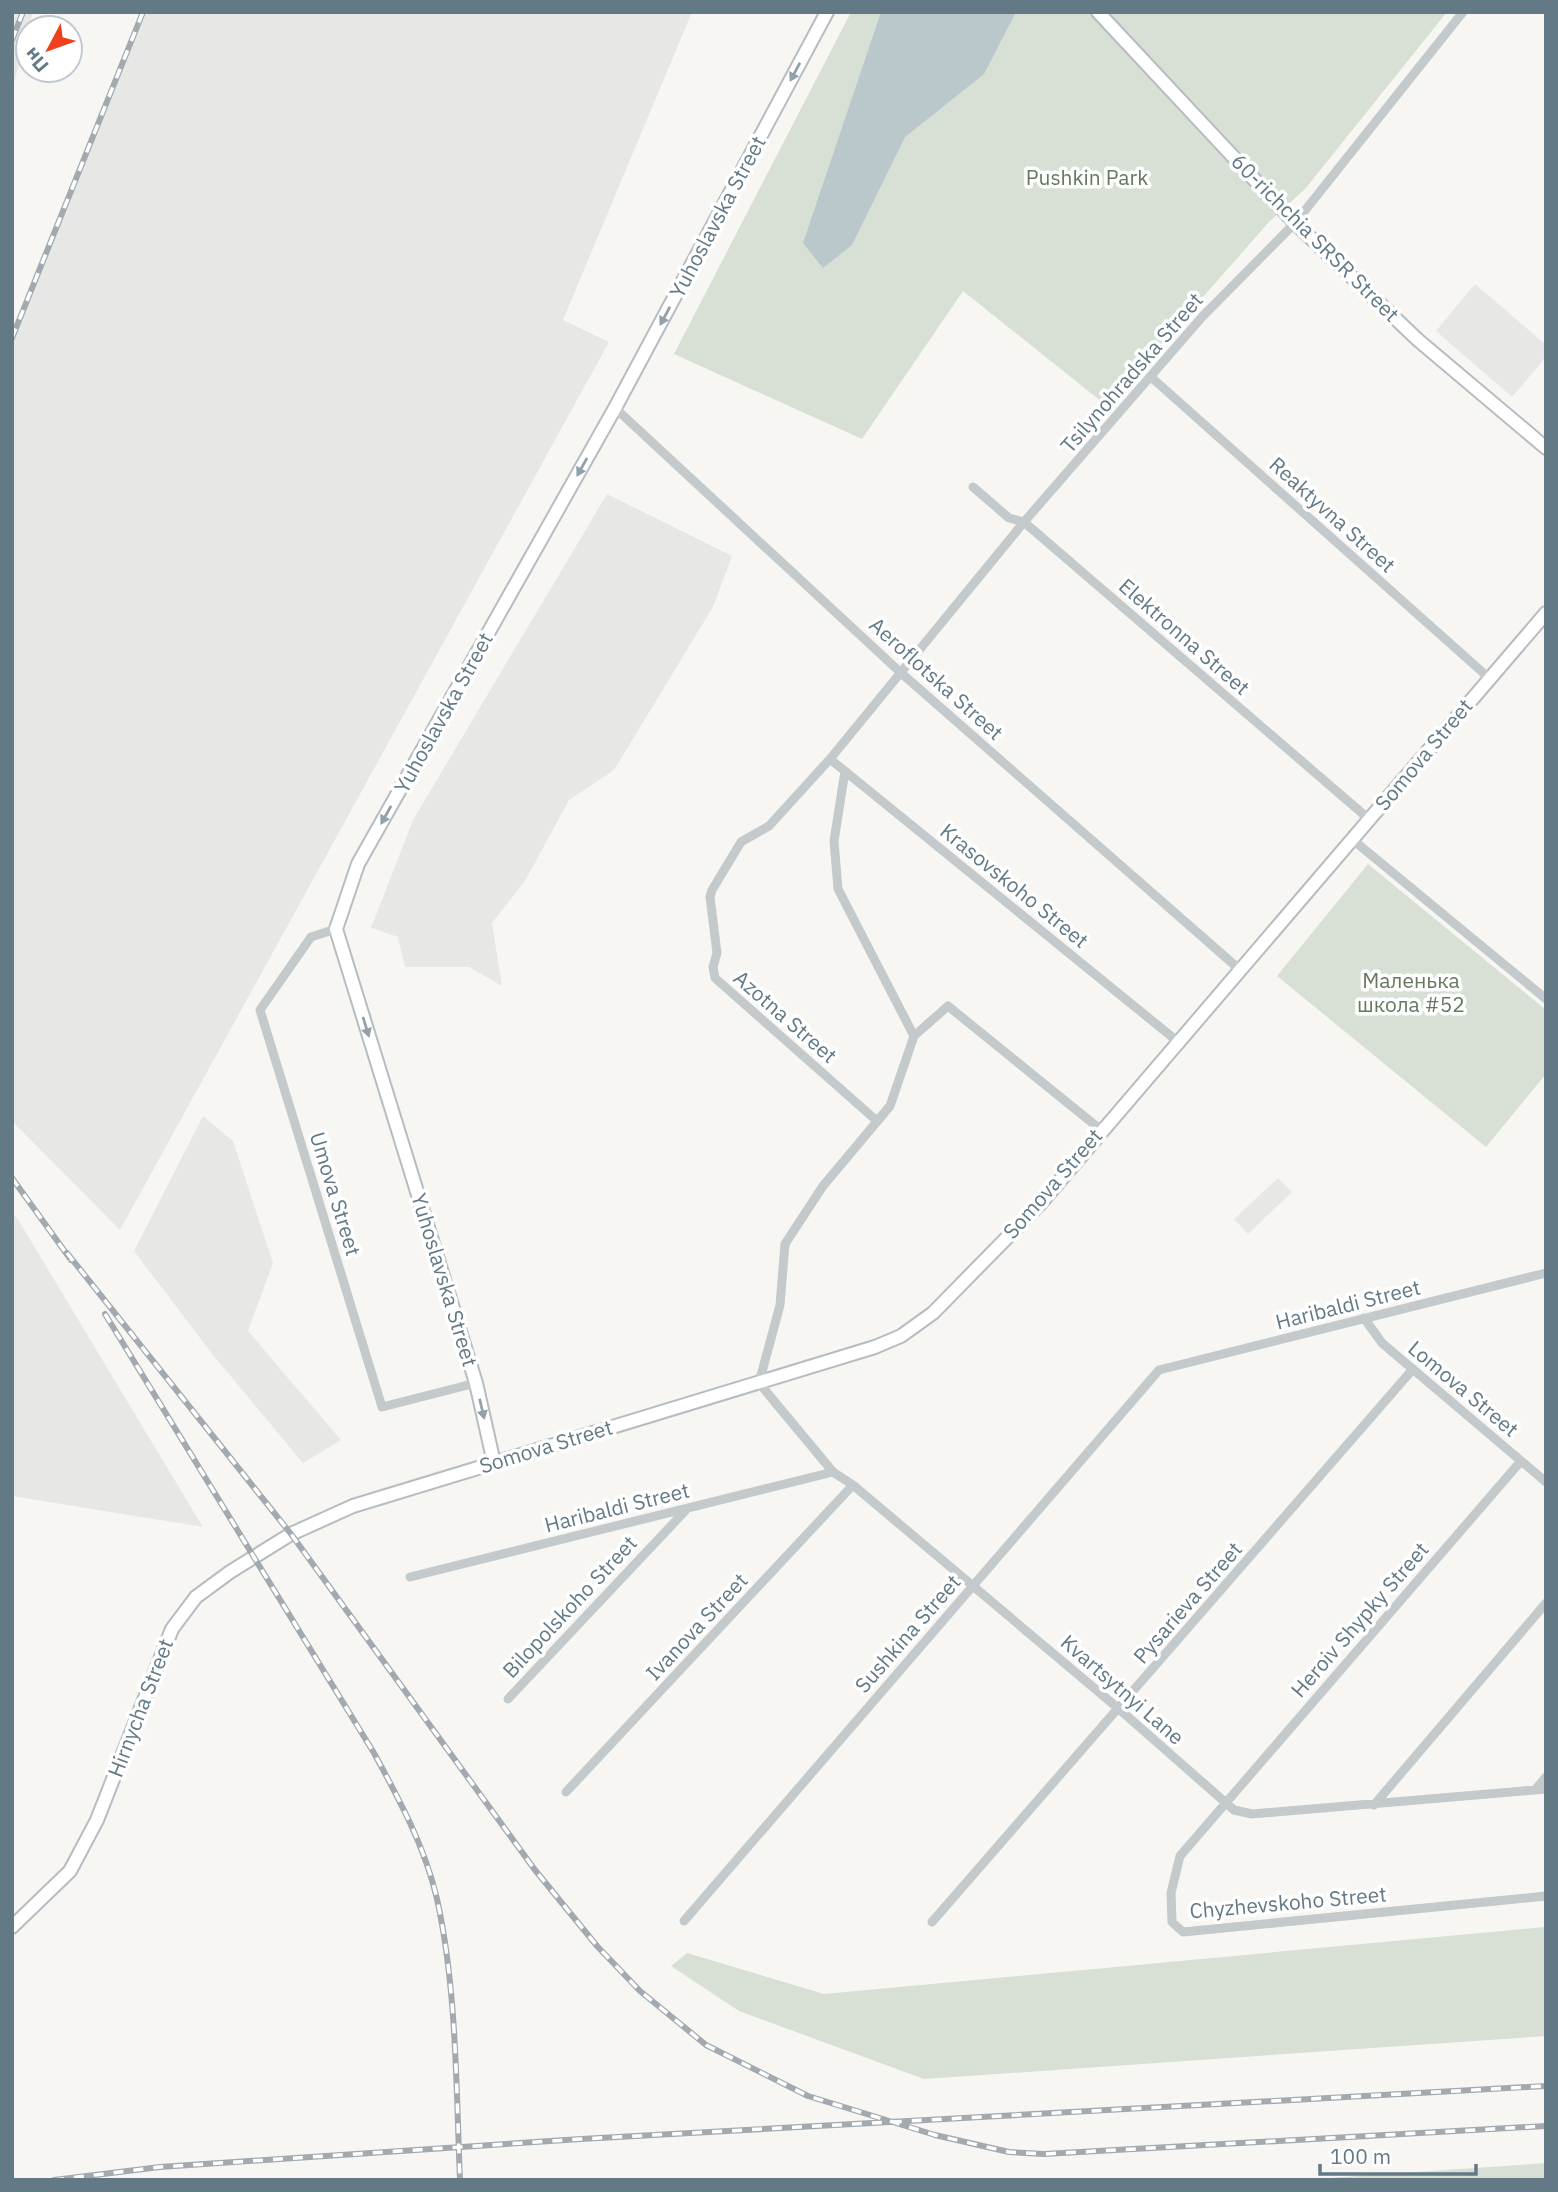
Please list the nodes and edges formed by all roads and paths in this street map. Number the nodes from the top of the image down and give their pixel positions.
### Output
1 (827, 12) edge
2 (1098, 12) edge
3 (1463, 12) edge
4 (1295, 223) junction
5 (1152, 377) junction
6 (615, 408) junction
7 (1546, 448) edge
8 (973, 486) dead end
9 (1024, 522) junction
10 (1546, 613) edge
11 (900, 672) junction
12 (1489, 678) junction
13 (830, 759) junction
14 (845, 771) junction
15 (1370, 820) junction
16 (1353, 840) junction
17 (336, 929) junction
18 (1240, 969) junction
19 (1546, 999) edge
20 (914, 1035) junction
21 (1177, 1041) junction
22 (877, 1121) junction
23 (1101, 1130) junction
24 (1546, 1273) edge
25 (1364, 1318) junction
26 (1413, 1369) junction
27 (1159, 1370) joint
28 (476, 1383) junction
29 (759, 1383) junction
30 (1521, 1461) junction
31 (494, 1463) junction
32 (833, 1472) junction
33 (1546, 1482) edge
34 (853, 1485) junction
35 (387, 1495) joint
36 (686, 1509) junction
37 (410, 1577) dead end
38 (973, 1586) junction
39 (1546, 1603) edge
40 (508, 1699) dead end
41 (1119, 1709) junction
42 (1546, 1777) edge
43 (1546, 1789) edge
44 (1535, 1790) junction
45 (566, 1793) dead end
46 (1225, 1801) junction
47 (1374, 1805) junction
48 (1546, 1896) edge
49 (684, 1921) dead end
50 (932, 1922) dead end
51 (12, 1927) edge

1 -> 6 main road, Yuhoslavska Street
2 - 4 main road, 60-richchia SRSR Street
3 - 4 street, Tsilynohradska Street
4 - 5 street, Tsilynohradska Street
4 - 7 main road, 60-richchia SRSR Street
5 - 9 street, Tsilynohradska Street
5 - 12 street, Reaktyvna Street
6 - 11 street, Aeroflotska Street
6 -> 17 main road, Yuhoslavska Street
8 - 9 street, Elektronna Street
9 - 11 street, Tsilynohradska Street
9 - 15 street, Elektronna Street
10 - 12 main road, Somova Street
11 - 13 street, Tsilynohradska Street
11 - 18 street, Aeroflotska Street
12 - 15 main road, Somova Street
13 - 14 street, Krasovskoho Street
13 - 22 street, Azotna Street
14 - 20 street
14 - 21 street, Krasovskoho Street
15 - 16 main road, Somova Street
16 - 18 main road, Somova Street
16 - 19 street
17 -> 28 main road, Yuhoslavska Street
17 - 28 street, Umova Street
18 - 21 main road, Somova Street
20 - 22 street
20 - 23 street
21 - 23 main road, Somova Street
22 - 29 street
23 - 29 main road, Somova Street
24 - 25 street, Haribaldi Street
25 - 26 street, Lomova Street
25 - 27 street, Haribaldi Street
26 - 30 street, Lomova Street
26 - 41 street, Pysarieva Street
27 - 38 street, Sushkina Street
28 -> 31 main road, Yuhoslavska Street
29 - 31 main road, Somova Street
29 - 32 street, Kvartsytnyi Lane
30 - 33 street, Lomova Street
30 - 46 street, Heroiv Shypky Street
31 - 35 main road, Somova Street
32 - 34 street, Kvartsytnyi Lane
32 - 36 street, Haribaldi Street
34 - 38 street, Kvartsytnyi Lane
34 - 45 street, Ivanova Street
35 - 51 main road, Hirnycha Street
36 - 37 street, Haribaldi Street
36 - 40 street, Bilopolskoho Street
38 - 41 street, Kvartsytnyi Lane
38 - 49 street, Sushkina Street
39 - 47 street
41 - 46 street, Kvartsytnyi Lane
41 - 50 street, Pysarieva Street
42 - 44 street
43 - 44 street, Kvartsytnyi Lane
44 - 47 street, Kvartsytnyi Lane
46 - 47 street, Kvartsytnyi Lane
46 - 48 street, Chyzhevskoho Street

